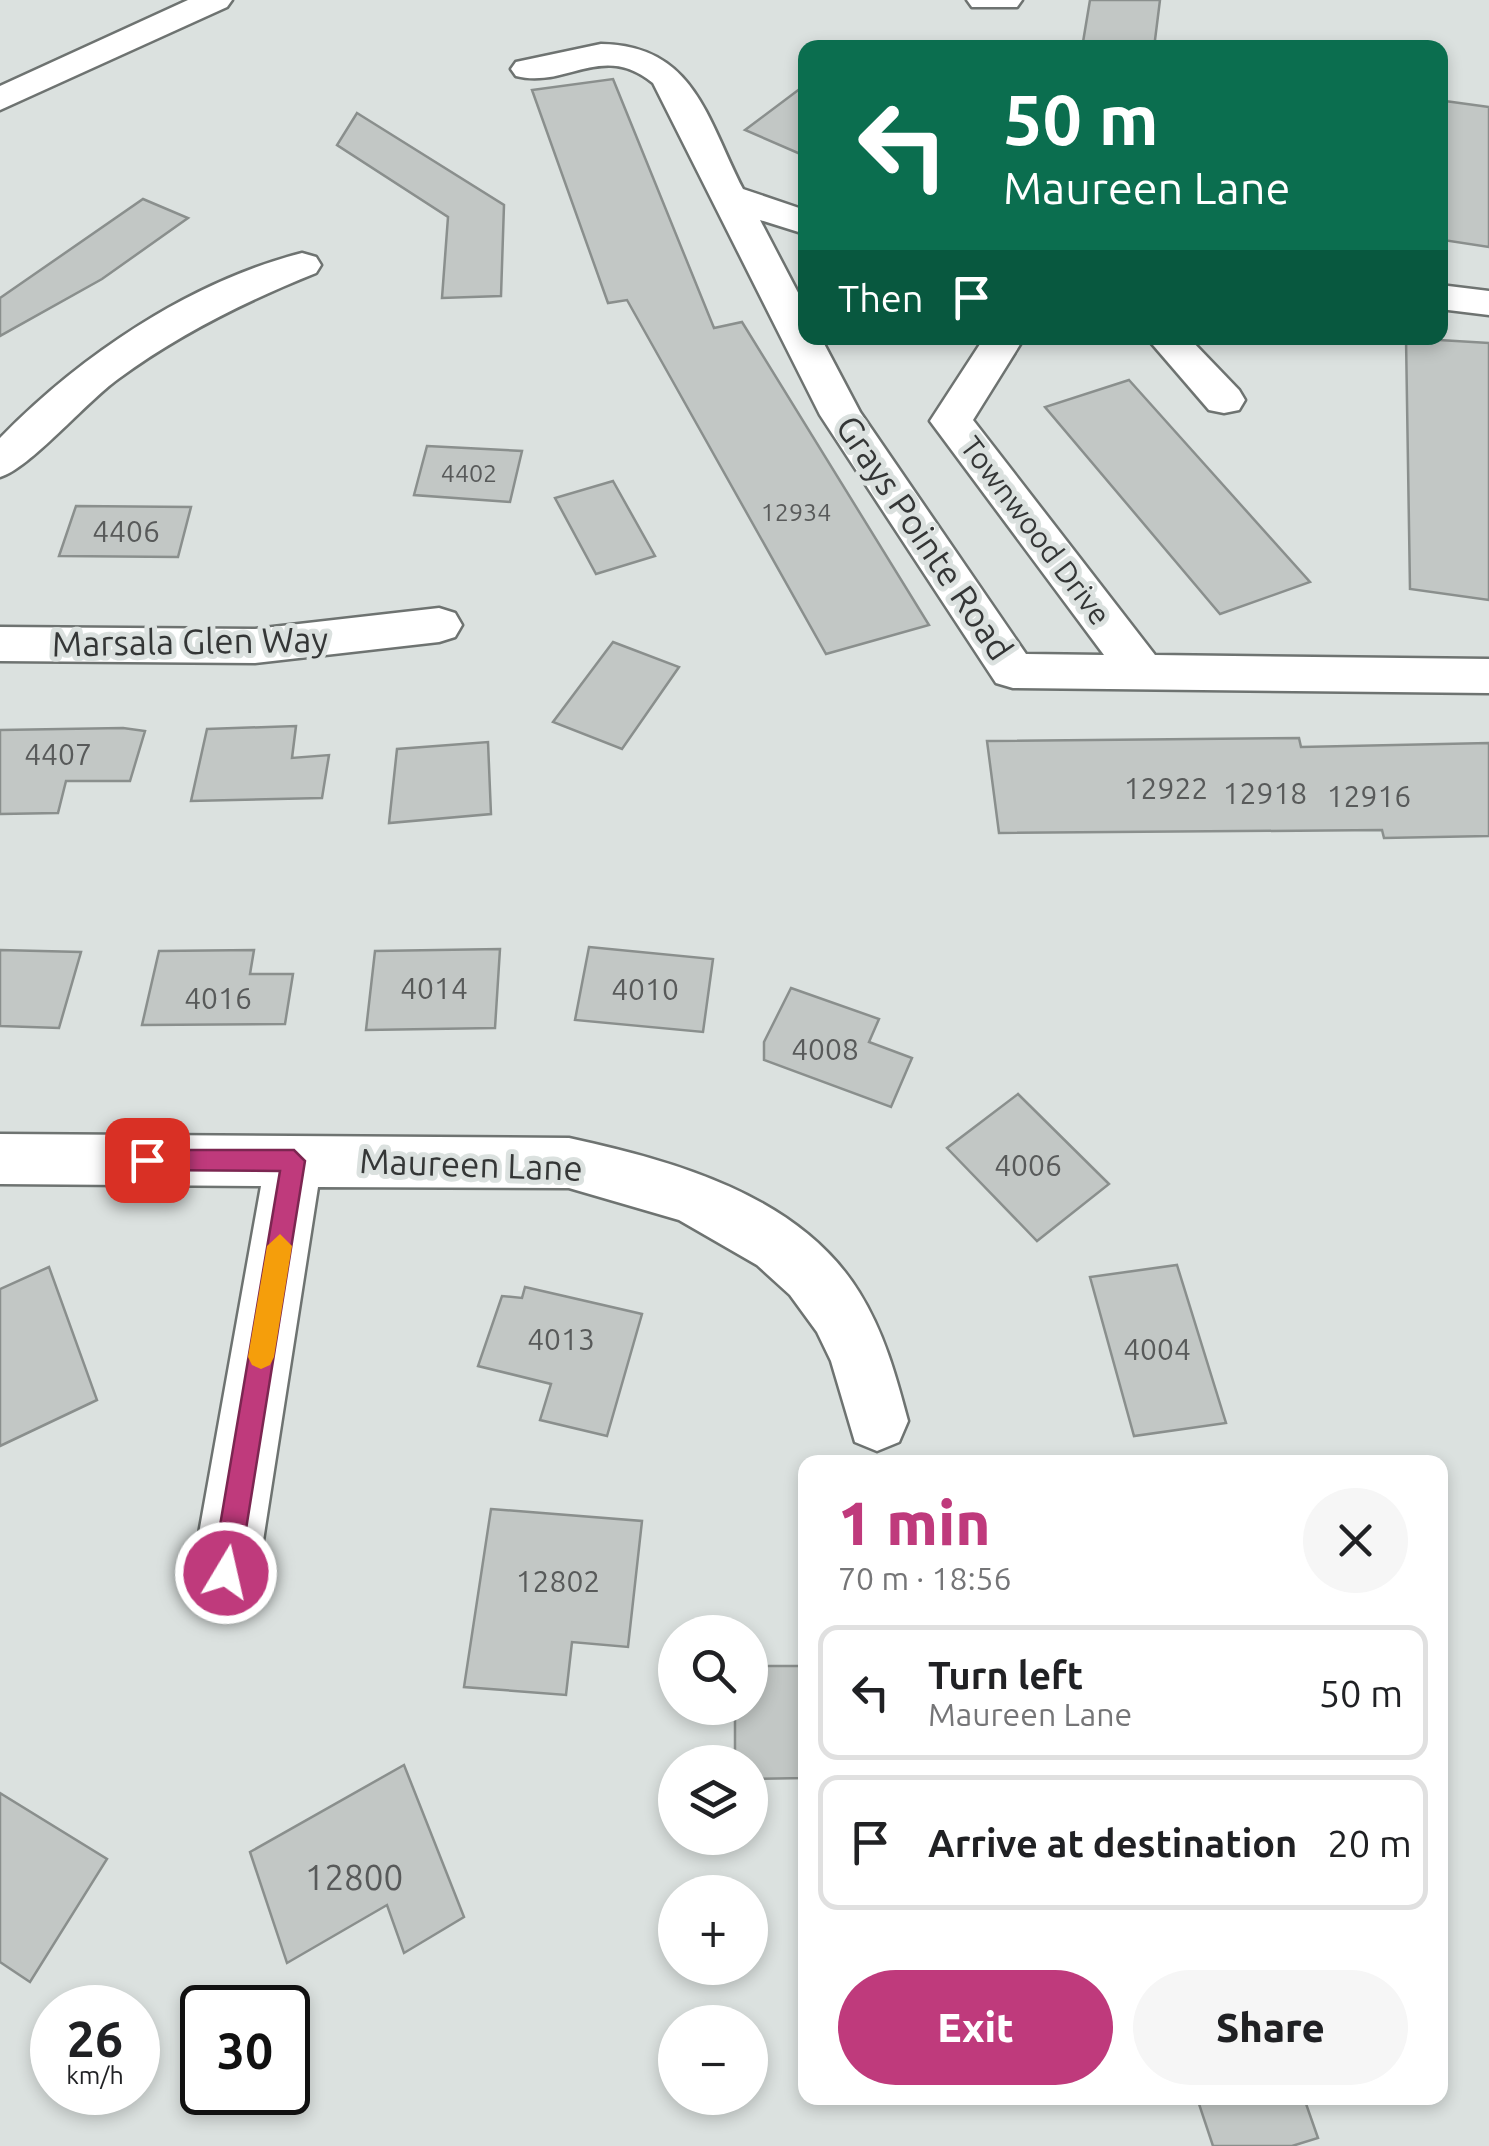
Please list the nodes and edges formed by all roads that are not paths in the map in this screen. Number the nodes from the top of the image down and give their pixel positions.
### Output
1 (215, 0) edge
2 (984, 0) edge
3 (1005, 0) edge
4 (528, 69) dead end
5 (0, 99) edge
6 (728, 196) junction
7 (798, 221) edge
8 (302, 265) dead end
9 (1448, 298) edge
10 (1489, 303) edge
11 (798, 334) edge
12 (804, 345) edge
13 (1000, 345) edge
14 (1174, 345) edge
15 (1224, 400) dead end
16 (0, 463) edge
17 (440, 624) dead end
18 (0, 644) edge
19 (1143, 672) junction
20 (1489, 676) edge
21 (0, 1159) edge
22 (294, 1161) junction
23 (877, 1422) dead end
24 (226, 1573) dead end

1 - 5 street
2 - 3 street
4 - 6 street, Grays Pointe Road
6 - 7 street
6 - 11 street, Grays Pointe Road
8 - 16 street
9 - 10 street
12 - 19 street, Grays Pointe Road
13 - 19 street, Townwood Drive
14 - 15 street
17 - 18 street, Marsala Glen Way
19 - 20 street, Grays Pointe Road
21 - 22 street, Maureen Lane
22 - 23 street, Maureen Lane
22 - 24 street

